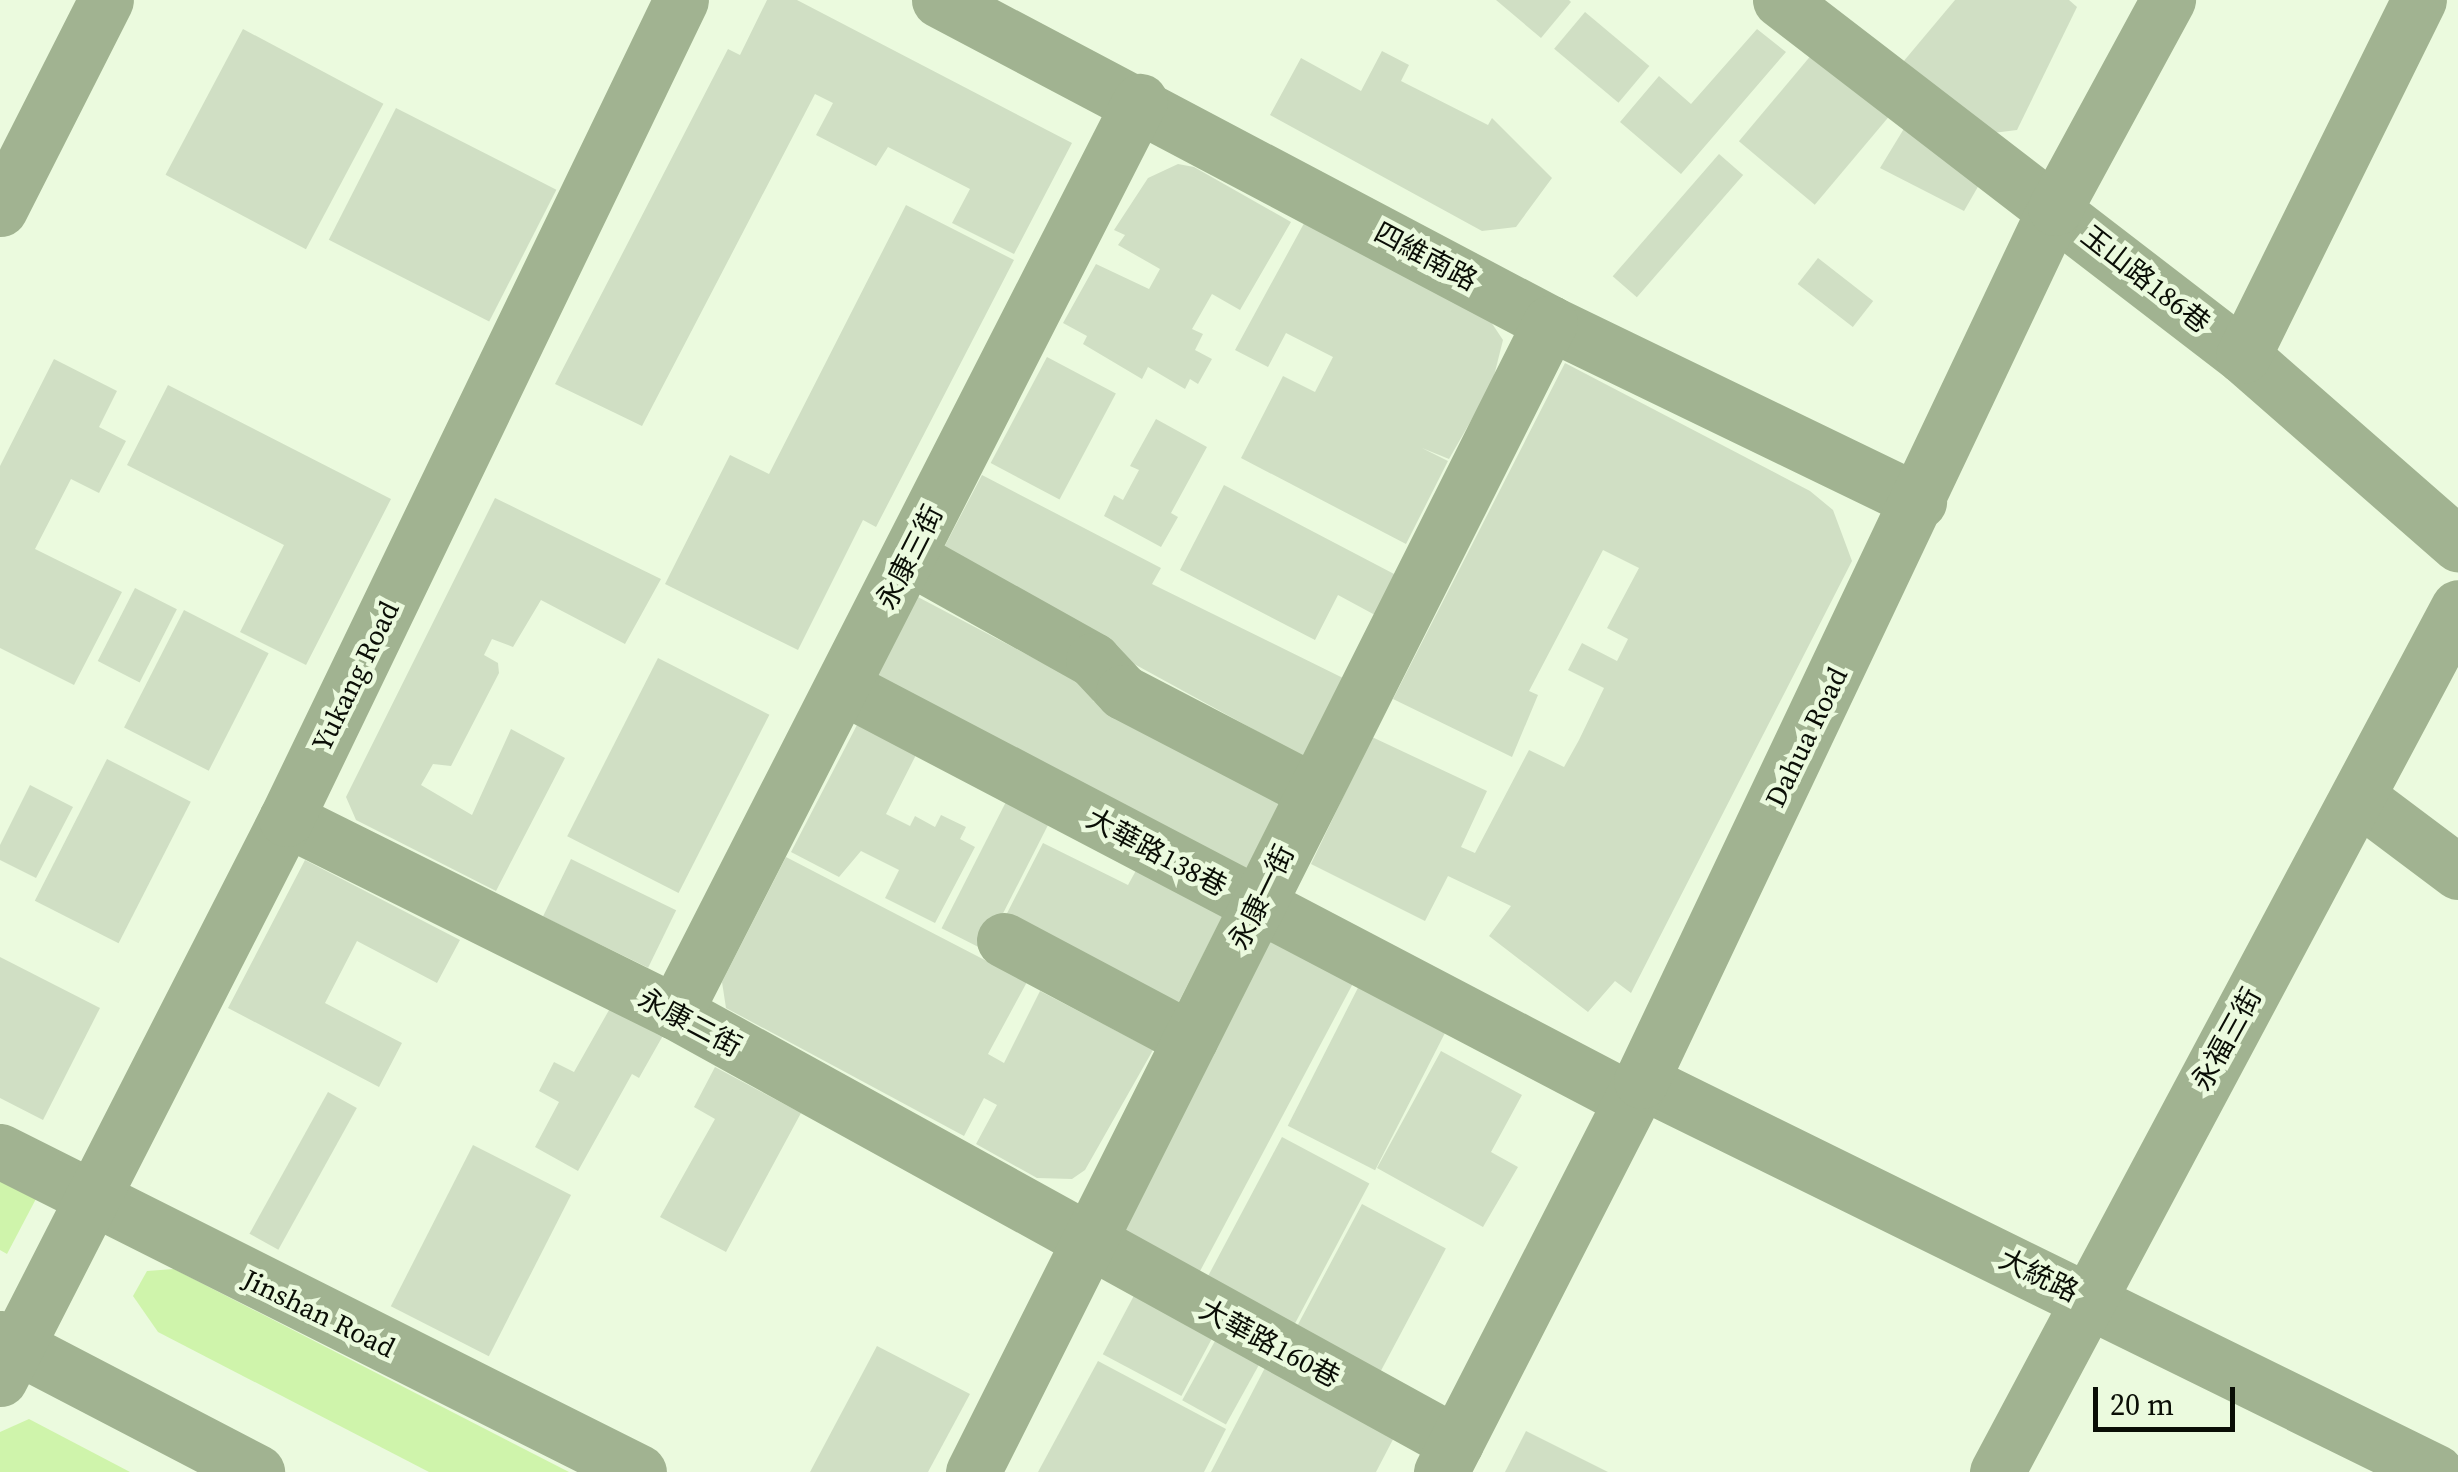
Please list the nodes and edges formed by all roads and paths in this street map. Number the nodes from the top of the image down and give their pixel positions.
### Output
1 (106, 0) edge
2 (681, 0) edge
3 (939, 0) edge
4 (2168, 0) edge
5 (2420, 0) edge
6 (1814, 11) edge
7 (1140, 101) junction
8 (0, 208) edge
9 (2055, 208) junction
10 (1550, 322) junction
11 (2243, 356) junction
12 (1918, 501) junction
13 (2458, 544) edge
14 (910, 557) junction
15 (2458, 607) edge
16 (843, 687) junction
17 (1314, 791) junction
18 (2358, 797) junction
19 (286, 820) junction
20 (2458, 872) edge
21 (1258, 906) junction
22 (1004, 940) dead end
23 (676, 1012) junction
24 (1190, 1039) junction
25 (1636, 1090) junction
26 (0, 1151) edge
27 (94, 1200) junction
28 (1086, 1240) junction
29 (2085, 1297) junction
30 (5, 1355) edge
31 (1448, 1458) edge
32 (257, 1472) edge
33 (639, 1472) edge
34 (973, 1472) edge
35 (1997, 1472) edge
36 (2436, 1472) edge

1 - 8 street
2 - 19 street, Yukang Road
3 - 7 street, 四維南路
4 - 9 street, Dahua Road
5 - 11 street
6 - 9 street, 玉山路186巷
7 - 10 street, 四維南路
7 - 14 street, 永康三街
9 - 11 street, 玉山路186巷
9 - 12 street, Dahua Road
10 - 12 street, 四維南路
10 - 17 street, 永康一街
11 - 13 street, 玉山路186巷
12 - 25 street, Dahua Road
14 - 16 street, 永康三街
14 - 17 street
15 - 18 street, 永福三街
16 - 21 street, 大華路138巷
16 - 23 street, 永康三街
17 - 21 street, 永康一街
18 - 20 street
18 - 29 street, 永福三街
19 - 23 street, 永康二街
19 - 27 street, Yukang Road
21 - 24 street, 永康一街
21 - 25 street, 大華路138巷
22 - 24 street
23 - 28 street, 永康二街
24 - 28 street, 永康一街
25 - 29 street, 大統路
25 - 31 street, Dahua Road
26 - 27 street, Jinshan Road
27 - 30 street, Yukang Road
27 - 33 street, Jinshan Road
28 - 31 street, 大華路160巷
28 - 34 street, 永康一街
29 - 35 street, 永福三街
29 - 36 street, 大統路
30 - 32 street

